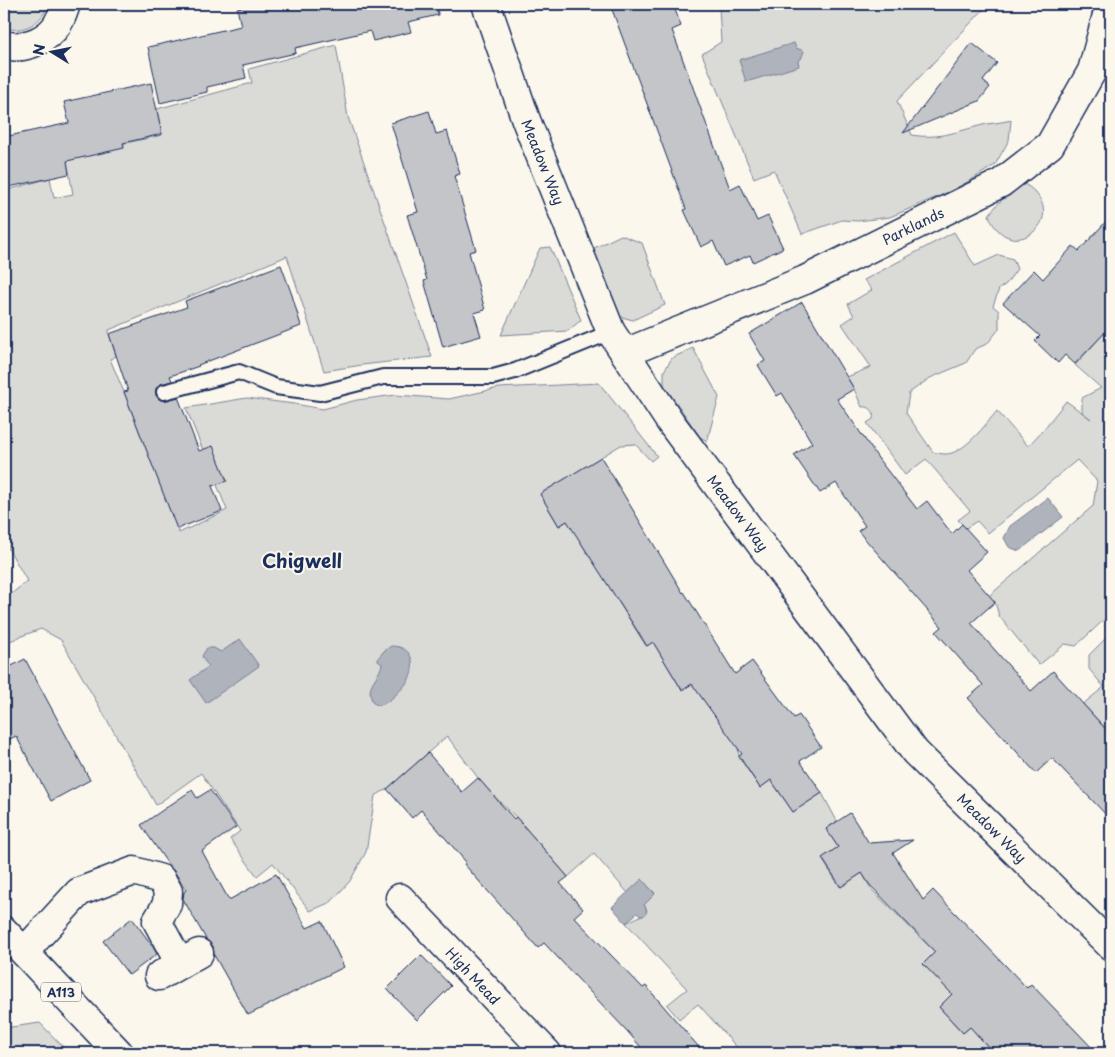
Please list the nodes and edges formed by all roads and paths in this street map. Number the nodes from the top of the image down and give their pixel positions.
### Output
1 (66, 4) edge
2 (486, 4) edge
3 (1110, 4) edge
4 (5, 48) edge
5 (618, 343) junction
6 (164, 392) dead end
7 (400, 898) dead end
8 (4, 931) edge
9 (1111, 946) edge
10 (24, 952) junction
11 (179, 964) dead end
12 (119, 1053) edge
13 (547, 1053) edge

1 - 4 street
2 - 5 street, Meadow Way
3 - 5 street, Parklands
5 - 6 lane
5 - 9 street, Meadow Way
7 - 13 street, High Mead
8 - 10 street, A113
10 - 11 street
10 - 12 street, A113

